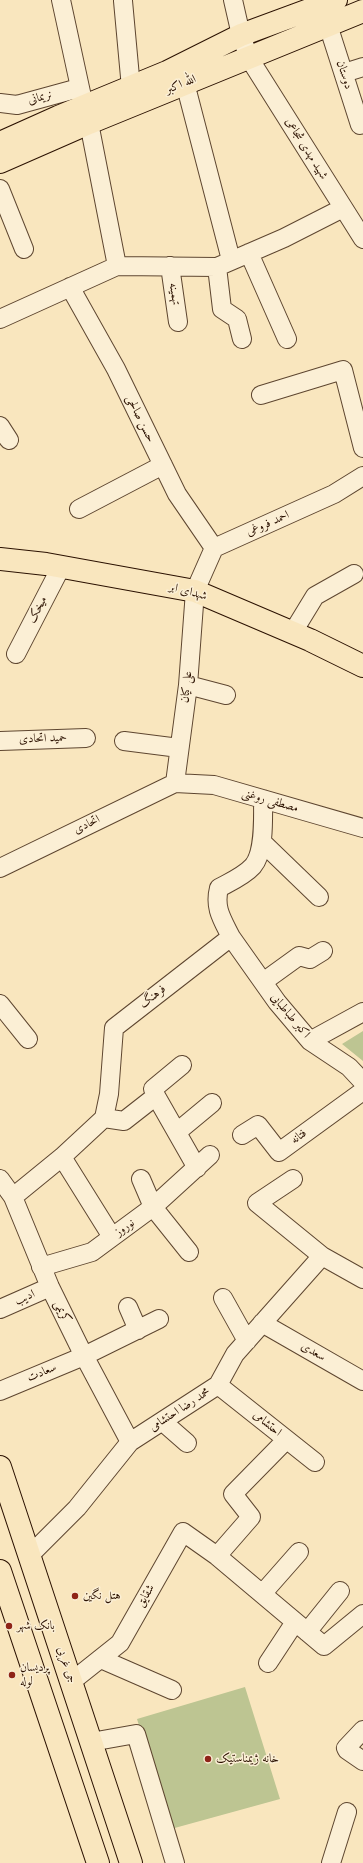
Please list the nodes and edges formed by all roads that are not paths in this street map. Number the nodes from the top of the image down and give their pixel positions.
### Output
1 (61, 0) edge
2 (232, 0) edge
3 (334, 0) edge
4 (122, 2) dead end
5 (363, 11) edge
6 (328, 25) junction
7 (241, 35) junction
8 (249, 58) junction
9 (363, 67) edge
10 (344, 73) junction
11 (185, 84) junction
12 (131, 88) junction
13 (0, 103) edge
14 (84, 106) junction
15 (360, 125) dead end
16 (0, 143) edge
17 (0, 162) edge
18 (0, 189) edge
19 (343, 208) junction
20 (363, 239) edge
21 (24, 249) dead end
22 (249, 253) junction
23 (224, 264) junction
24 (117, 266) junction
25 (170, 266) junction
26 (70, 287) junction
27 (0, 319) edge
28 (178, 322) dead end
29 (242, 339) dead end
30 (287, 339) dead end
31 (262, 395) dead end
32 (363, 448) edge
33 (163, 465) junction
34 (363, 476) edge
35 (79, 509) dead end
36 (214, 548) junction
37 (0, 559) edge
38 (61, 567) junction
39 (354, 574) dead end
40 (195, 591) junction
41 (293, 632) junction
42 (16, 654) dead end
43 (363, 666) edge
44 (188, 685) junction
45 (226, 695) dead end
46 (86, 738) dead end
47 (0, 741) edge
48 (124, 742) dead end
49 (179, 748) junction
50 (174, 783) junction
51 (263, 799) junction
52 (363, 827) edge
53 (262, 842) junction
54 (0, 868) edge
55 (319, 897) dead end
56 (231, 936) junction
57 (323, 951) dead end
58 (263, 982) junction
59 (0, 1004) edge
60 (363, 1012) edge
61 (28, 1039) dead end
62 (310, 1041) junction
63 (182, 1065) dead end
64 (363, 1082) edge
65 (152, 1088) junction
66 (363, 1091) edge
67 (212, 1103) dead end
68 (104, 1118) junction
69 (177, 1132) junction
70 (242, 1136) dead end
71 (210, 1155) dead end
72 (62, 1157) junction
73 (197, 1168) junction
74 (0, 1179) edge
75 (141, 1179) dead end
76 (293, 1179) dead end
77 (13, 1197) junction
78 (153, 1207) junction
79 (112, 1237) junction
80 (189, 1252) dead end
81 (322, 1256) junction
82 (41, 1267) junction
83 (363, 1279) edge
84 (50, 1287) junction
85 (223, 1298) dead end
86 (128, 1307) dead end
87 (0, 1309) edge
88 (160, 1319) dead end
89 (262, 1322) junction
90 (138, 1330) junction
91 (246, 1341) junction
92 (84, 1356) junction
93 (363, 1381) edge
94 (218, 1385) junction
95 (0, 1391) edge
96 (163, 1422) junction
97 (286, 1440) junction
98 (130, 1442) junction
99 (187, 1443) dead end
100 (315, 1462) dead end
101 (0, 1467) edge
102 (299, 1552) dead end
103 (29, 1556) junction
104 (217, 1556) junction
105 (0, 1571) edge
106 (340, 1591) dead end
107 (262, 1594) junction
108 (363, 1614) edge
109 (301, 1627) junction
110 (101, 1659) junction
111 (268, 1663) dead end
112 (71, 1682) junction
113 (172, 1690) dead end
114 (363, 1730) edge
115 (91, 1742) junction
116 (363, 1761) edge
117 (347, 1812) dead end
118 (98, 1863) edge
119 (132, 1863) edge
120 (175, 1863) edge
121 (331, 1863) edge

1 - 14 street
2 - 7 street, شهید مهدی شجاعی
3 - 7 main road, الله اکبر
4 - 12 street
5 - 6 main road, الله اکبر
6 - 8 main road, الله اکبر
6 - 10 street, دوستان
7 - 8 street, شهید مهدی شجاعی
7 - 12 main road, الله اکبر
8 - 11 main road, الله اکبر
8 - 19 street, شهید مهدی شجاعی
9 - 10 street
10 - 15 street, دوستان
11 - 14 main road, الله اکبر
11 - 23 street
12 - 14 main road, الله اکبر
13 - 14 street, نریمانی
14 - 16 main road, الله اکبر
14 - 17 main road, الله اکبر
14 - 24 street
18 - 21 street
19 - 20 street, شهید مهدی شجاعی
19 - 22 street
22 - 23 street
22 - 30 street
23 - 25 street
23 - 29 street
24 - 25 street
24 - 26 street
25 - 28 street, تهمینه
26 - 27 street
26 - 33 street, حسن صالحی
31 - 32 street
33 - 35 street
33 - 36 street, حسن صالحی
34 - 36 street, احمد فروغی
36 - 40 street
37 - 38 main road, شهدای ابر
38 - 40 main road, شهدای ابر
38 - 42 street, میخک
39 - 41 street
40 - 41 main road, شهدای ابر
40 - 44 street, علی کیان
41 - 43 main road, شهدای ابر
44 - 45 street
44 - 49 street, علی کیان
46 - 47 street, حمید اتحادی
48 - 49 street
49 - 50 street, علی کیان
50 - 51 street, مصطفی روغنی
50 - 54 street, اتحادی
51 - 52 street, مصطفی روغنی
51 - 53 street
53 - 55 street
53 - 56 street
56 - 58 street, اکبر طباطبایی
56 - 68 street, فرهنگ
57 - 58 street
58 - 62 street, اکبر طباطبایی
59 - 61 street
60 - 62 street
62 - 64 street, اکبر طباطبایی
63 - 65 street
65 - 68 street
65 - 69 street
66 - 70 street, فتانه
67 - 69 street
68 - 72 street
69 - 73 street
71 - 73 street, نوروز
72 - 77 street
72 - 79 street
73 - 78 street, نوروز
74 - 77 street, کریمی
75 - 78 street
76 - 81 street
77 - 82 street, کریمی
78 - 79 street, نوروز
78 - 80 street
79 - 82 street, نوروز
81 - 83 street
81 - 89 street, محمد رضا احتشامی
82 - 84 street, کریمی
84 - 87 street, ادیب
84 - 92 street, کریمی
85 - 91 street
86 - 90 street
88 - 90 street, سعادت
89 - 91 street, محمد رضا احتشامی
89 - 93 street, سعدی
90 - 92 street, سعادت
91 - 94 street, محمد رضا احتشامی
92 - 95 street, سعادت
92 - 98 street, کریمی
94 - 96 street, محمد رضا احتشامی
94 - 97 street, احتشامی
96 - 98 street, محمد رضا احتشامی
96 - 99 street
97 - 100 street, احتشامی
97 - 104 street
98 - 103 street, محمد رضا احتشامی
101 - 103 main road, جی غربی
102 - 107 street
103 - 112 main road, جی غربی
104 - 107 street, شقایق
104 - 110 street, شقایق
105 - 118 main road
106 - 109 street
107 - 109 street, شقایق
108 - 109 street, شقایق
109 - 111 street
110 - 112 street, شقایق
110 - 113 street
112 - 115 main road, جی غربی
114 - 116 street
115 - 119 main road, جی غربی
115 - 120 street
117 - 121 street

